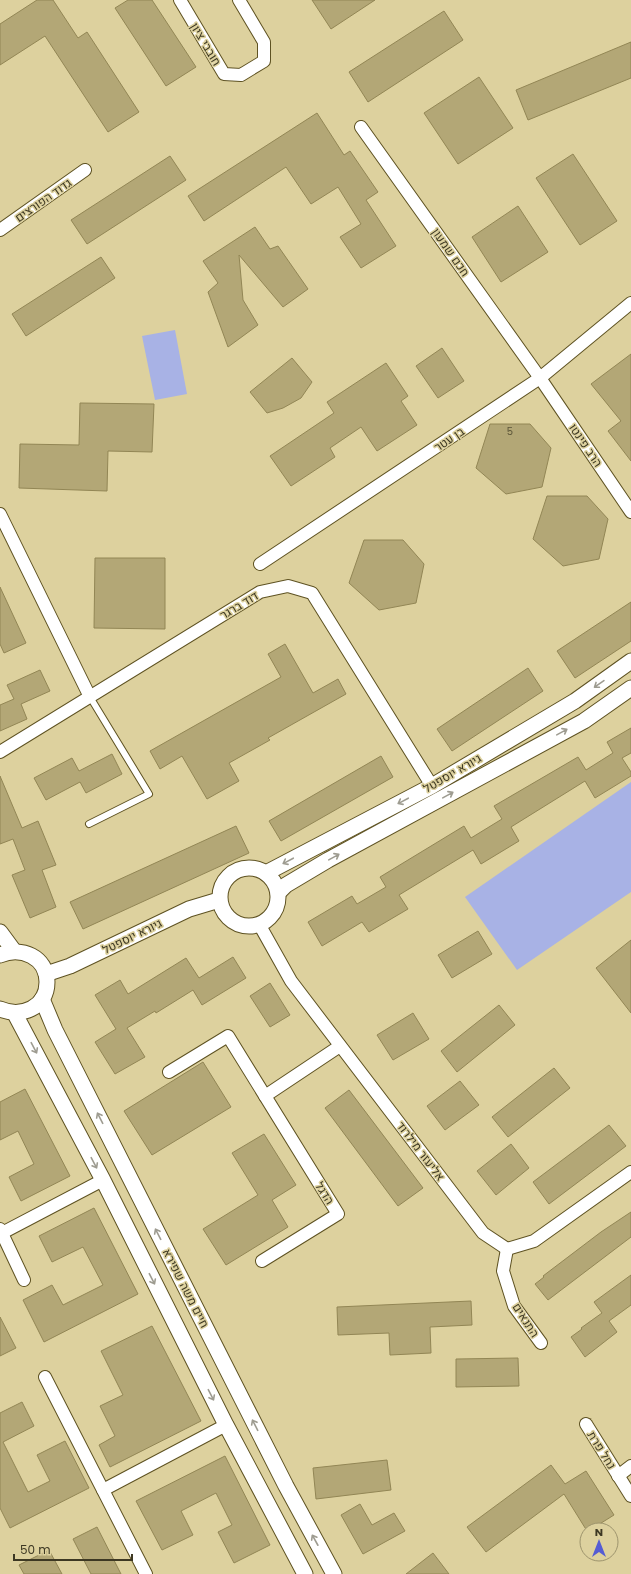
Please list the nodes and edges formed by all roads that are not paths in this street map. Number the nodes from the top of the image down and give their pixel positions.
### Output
1 (180, 0) edge
2 (239, 0) edge
3 (361, 126) dead end
4 (85, 170) dead end
5 (0, 230) edge
6 (631, 303) edge
7 (540, 378) junction
8 (631, 512) edge
9 (0, 514) edge
10 (260, 564) dead end
11 (631, 661) edge
12 (631, 688) edge
13 (90, 697) junction
14 (0, 752) edge
15 (432, 786) junction
16 (89, 824) dead end
17 (266, 873) junction
18 (278, 893) junction
19 (219, 900) junction
20 (259, 924) junction
21 (0, 932) edge
22 (7, 953) edge
23 (46, 974) junction
24 (42, 999) junction
25 (0, 1010) edge
26 (15, 1014) junction
27 (340, 1046) junction
28 (169, 1072) dead end
29 (265, 1096) junction
30 (631, 1172) edge
31 (103, 1180) junction
32 (1, 1231) edge
33 (507, 1249) junction
34 (262, 1261) dead end
35 (24, 1280) dead end
36 (541, 1343) dead end
37 (45, 1376) dead end
38 (586, 1424) dead end
39 (226, 1425) junction
40 (631, 1466) edge
41 (618, 1476) junction
42 (103, 1490) junction
43 (631, 1496) edge
44 (146, 1574) edge
45 (305, 1574) edge
46 (334, 1574) edge

1 - 2 street, חובבי ציון
3 - 7 street, חכם שמעון
4 - 5 street, גדוד הפורצים
6 - 7 street, בן עטר
7 - 8 street, הרב פינטו
7 - 10 street, בן עטר
9 - 13 street
11 -> 15 street, גיורא יוספטל
18 -> 12 street, גיורא יוספטל
13 - 14 street, דוד ברגר
13 - 15 street, דוד ברגר
13 - 16 lane
15 -> 17 street, גיורא יוספטל
17 - 18 street
17 - 19 street
18 - 20 street
19 - 20 street
19 - 23 street, גיורא יוספטל
20 - 27 street, אליעזר מילרוד
21 - 22 street
22 - 23 street
23 - 24 street
24 - 26 street
46 -> 24 street, חיים משה שפירא
25 - 26 street
26 -> 31 street
27 - 29 street
27 - 33 street, אליעזר מילרוד
28 - 29 street, הדגל
29 - 34 street, הדגל
30 - 33 street
31 - 32 street
31 -> 39 street
32 - 35 street
33 - 36 street, התנאים
37 - 42 street
38 - 41 street, נחל פרת
39 - 42 street
39 - 45 street
40 - 41 street, נחל פרת
41 - 43 street, נחל פרת
42 - 44 street

